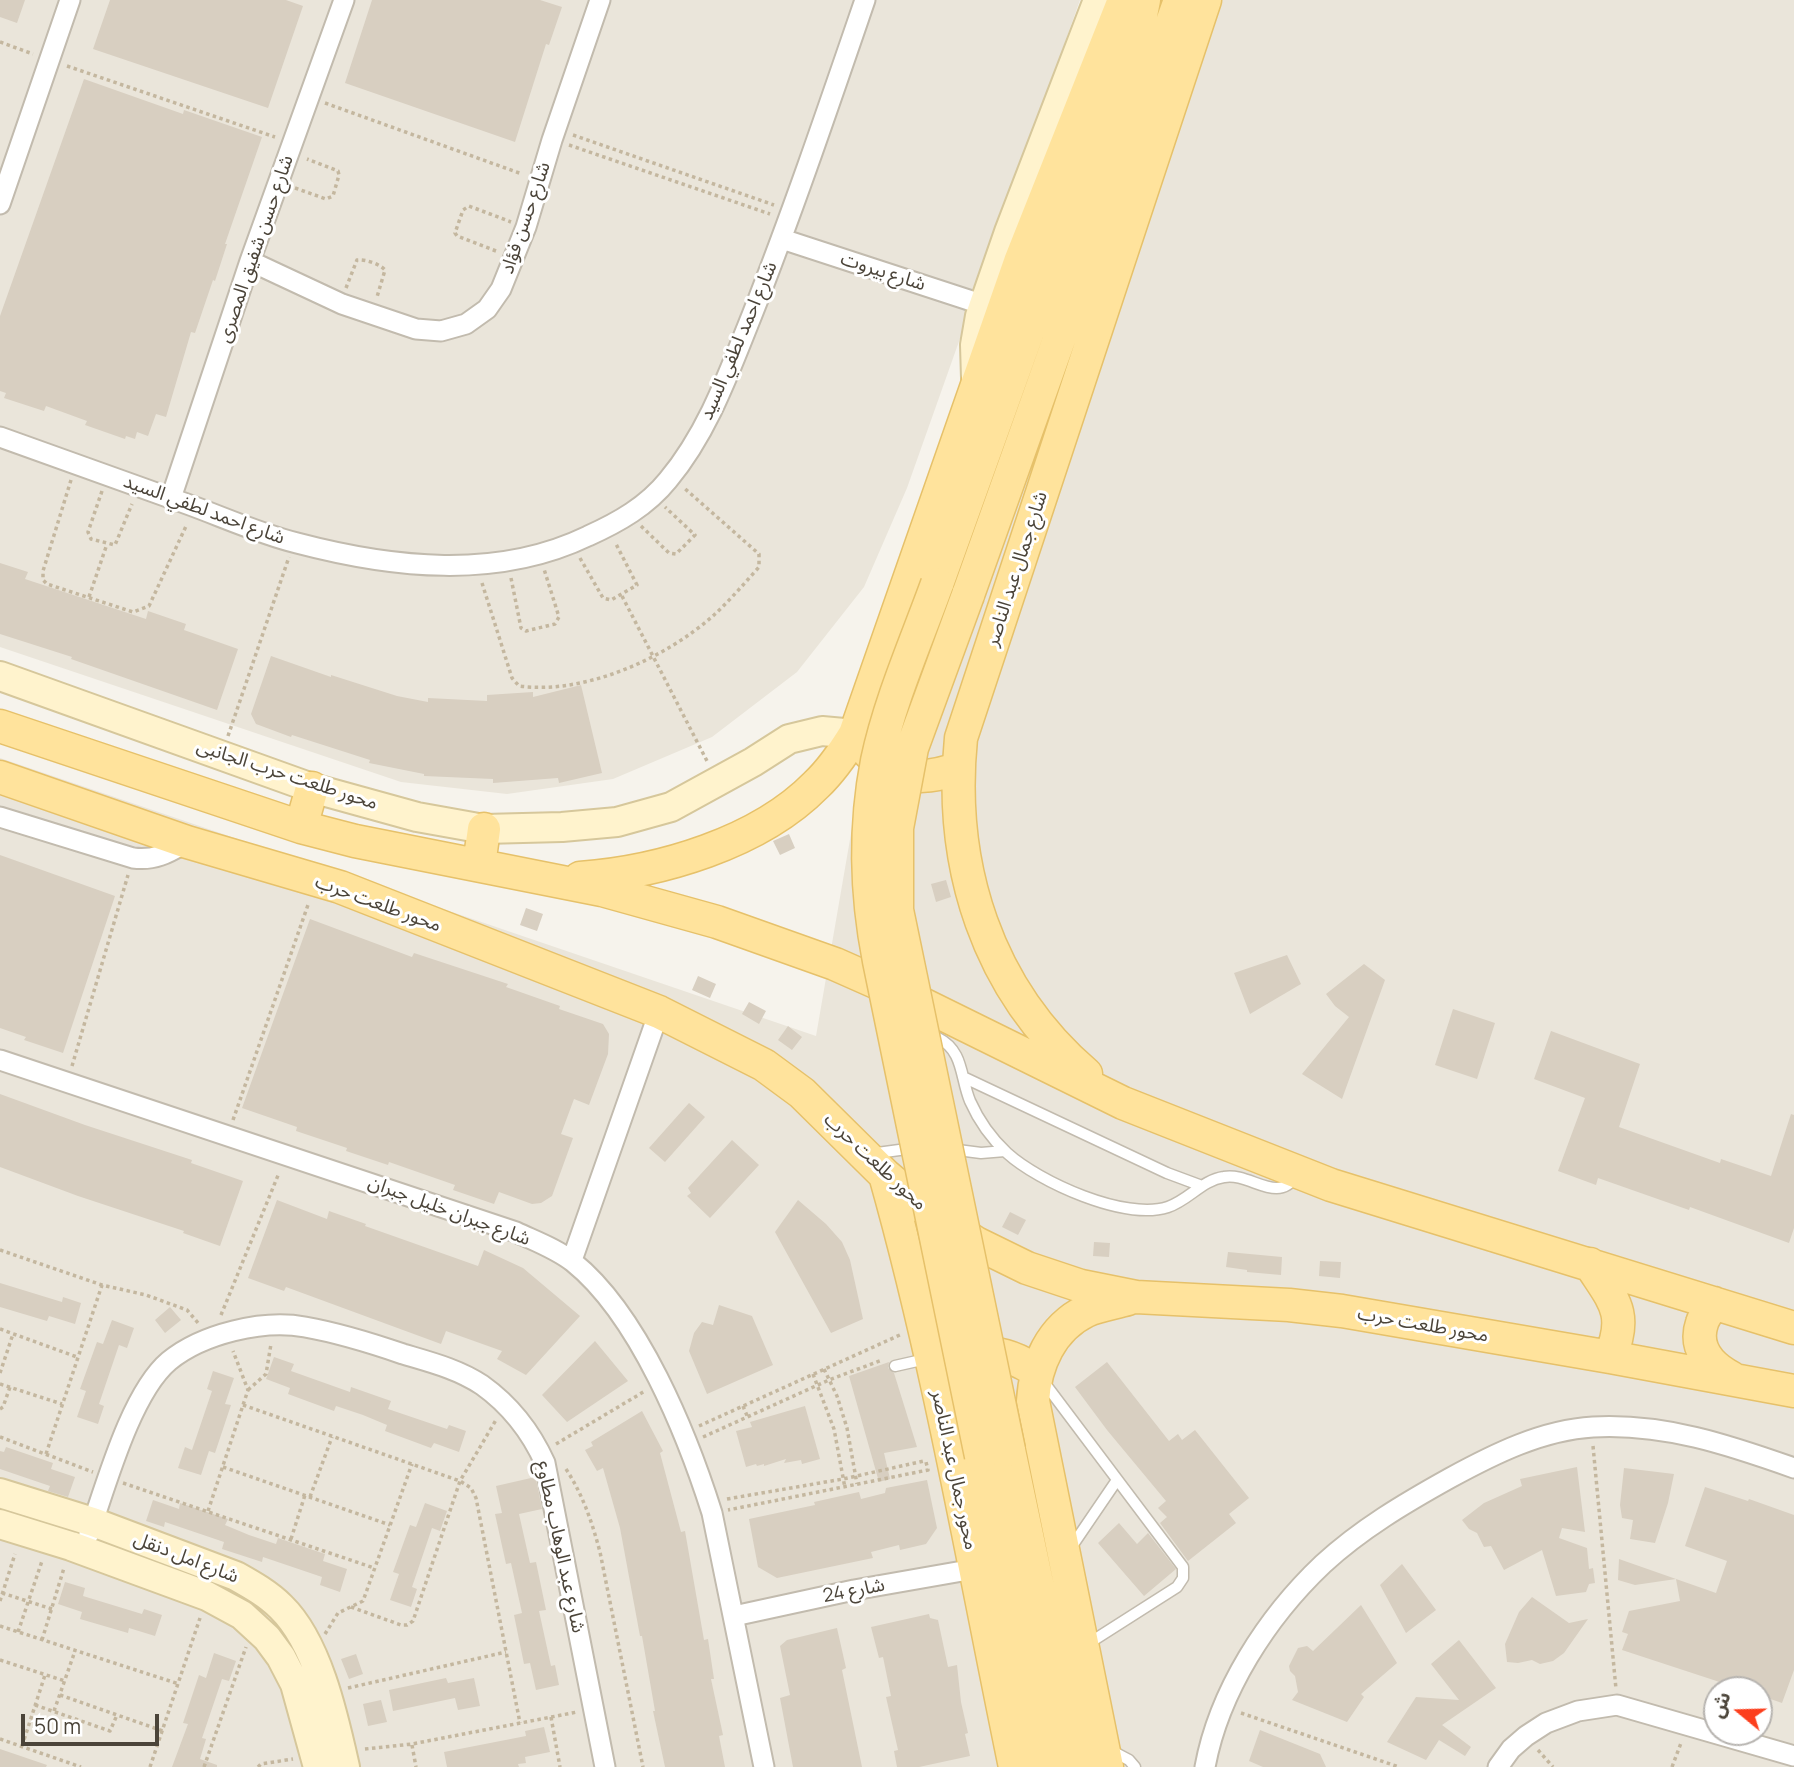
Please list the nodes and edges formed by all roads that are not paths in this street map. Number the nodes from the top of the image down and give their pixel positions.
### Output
1 (70, 0) edge
2 (344, 0) edge
3 (600, 0) edge
4 (865, 0) edge
5 (1098, 0) edge
6 (1124, 0) edge
7 (1144, 0) edge
8 (1180, 0) edge
9 (1205, 0) edge
10 (0, 204) edge
11 (788, 223) junction
12 (250, 261) junction
13 (984, 305) junction
14 (976, 390) junction
15 (0, 437) edge
16 (171, 498) junction
17 (0, 676) edge
18 (0, 726) edge
19 (855, 734) junction
20 (958, 768) junction
21 (0, 777) edge
22 (312, 788) junction
23 (0, 817) edge
24 (301, 827) junction
25 (484, 829) junction
26 (187, 842) junction
27 (479, 865) junction
28 (543, 877) junction
29 (659, 1012) junction
30 (937, 1038) dead end
31 (0, 1060) edge
32 (963, 1077) junction
33 (1123, 1103) junction
34 (1005, 1151) junction
35 (876, 1165) junction
36 (1299, 1172) junction
37 (1202, 1186) junction
38 (572, 1261) junction
39 (1590, 1264) junction
40 (1136, 1297) junction
41 (1714, 1303) junction
42 (1794, 1328) edge
43 (1611, 1357) junction
44 (893, 1362) road end
45 (932, 1368) junction
46 (1037, 1372) junction
47 (1735, 1380) junction
48 (1794, 1391) edge
49 (971, 1455) junction
50 (1794, 1468) edge
51 (1117, 1480) junction
52 (0, 1493) edge
53 (93, 1522) junction
54 (0, 1524) edge
55 (67, 1545) junction
56 (1064, 1558) junction
57 (974, 1569) junction
58 (734, 1616) junction
59 (1083, 1647) junction
60 (1794, 1756) edge
61 (1105, 1757) edge
62 (330, 1760) edge
63 (605, 1767) edge
64 (764, 1767) edge
65 (1015, 1767) edge
66 (1045, 1767) edge
67 (1076, 1767) edge
68 (1135, 1767) edge
69 (1205, 1767) edge
70 (1498, 1767) edge

1 - 10 street
2 - 12 street, شارع حسن شفيق المصرى
3 - 12 street, شارع حسن فؤاد
4 - 11 street, شارع احمد لطفي السيد
5 - 13 street
6 - 14 main road
7 - 49 main road, bridge
8 - 49 main road, bridge
9 - 20 main road, شارع جمال عبد الناصر
11 - 13 street, شارع بيروت
11 - 16 street, شارع احمد لطفي السيد
12 - 16 street, شارع حسن شفيق المصرى
13 - 14 street
14 - 19 main road
15 - 16 street, شارع احمد لطفي السيد
17 - 22 street, محور طلعت حرب الجانبى
18 - 24 main road
19 - 20 main road
19 - 25 street, محور طلعت حرب الجانبى
19 - 28 main road
20 - 33 main road, شارع جمال عبد الناصر
21 - 26 main road, محور طلعت حرب
22 - 24 main road
22 - 25 street, محور طلعت حرب الجانبى
23 - 26 street
24 - 27 main road
25 - 27 main road
26 - 29 main road, محور طلعت حرب
27 - 28 main road
28 - 33 main road
29 - 35 main road, محور طلعت حرب
29 - 38 street
30 - 32 lane
31 - 38 street, شارع جبران خليل جبران
32 - 34 lane
32 - 37 lane
33 - 36 main road
34 - 35 lane
34 - 37 lane
35 - 40 main road, محور طلعت حرب
35 - 45 main road, محور جمال عبد الناصر
36 - 37 lane
36 - 39 main road
38 - 58 street, شارع جبران خليل جبران
39 - 41 main road
39 - 43 main road
40 - 43 main road, محور طلعت حرب
40 - 46 main road
41 - 42 main road
41 - 47 main road
43 - 47 main road, محور طلعت حرب
44 - 45 lane
45 - 46 main road
45 - 49 main road, محور جمال عبد الناصر
46 - 51 lane
46 - 56 main road
47 - 48 main road, محور طلعت حرب
49 - 57 main road, محور جمال عبد الناصر
49 - 66 main road
49 - 67 main road
50 - 69 street
51 - 56 lane
51 - 59 lane
52 - 53 street, شارع امل دنقل
53 - 55 street, شارع عبد الوهاب مطاوع
53 - 62 street, شارع امل دنقل
53 - 63 street, شارع عبد الوهاب مطاوع
54 - 55 street, شارع امل دنقل
55 - 62 street, شارع امل دنقل
56 - 59 main road
57 - 58 street, شارع 24
57 - 65 main road, محور جمال عبد الناصر
58 - 64 street, شارع جبران خليل جبران
59 - 61 main road
60 - 70 street
61 - 68 lane

